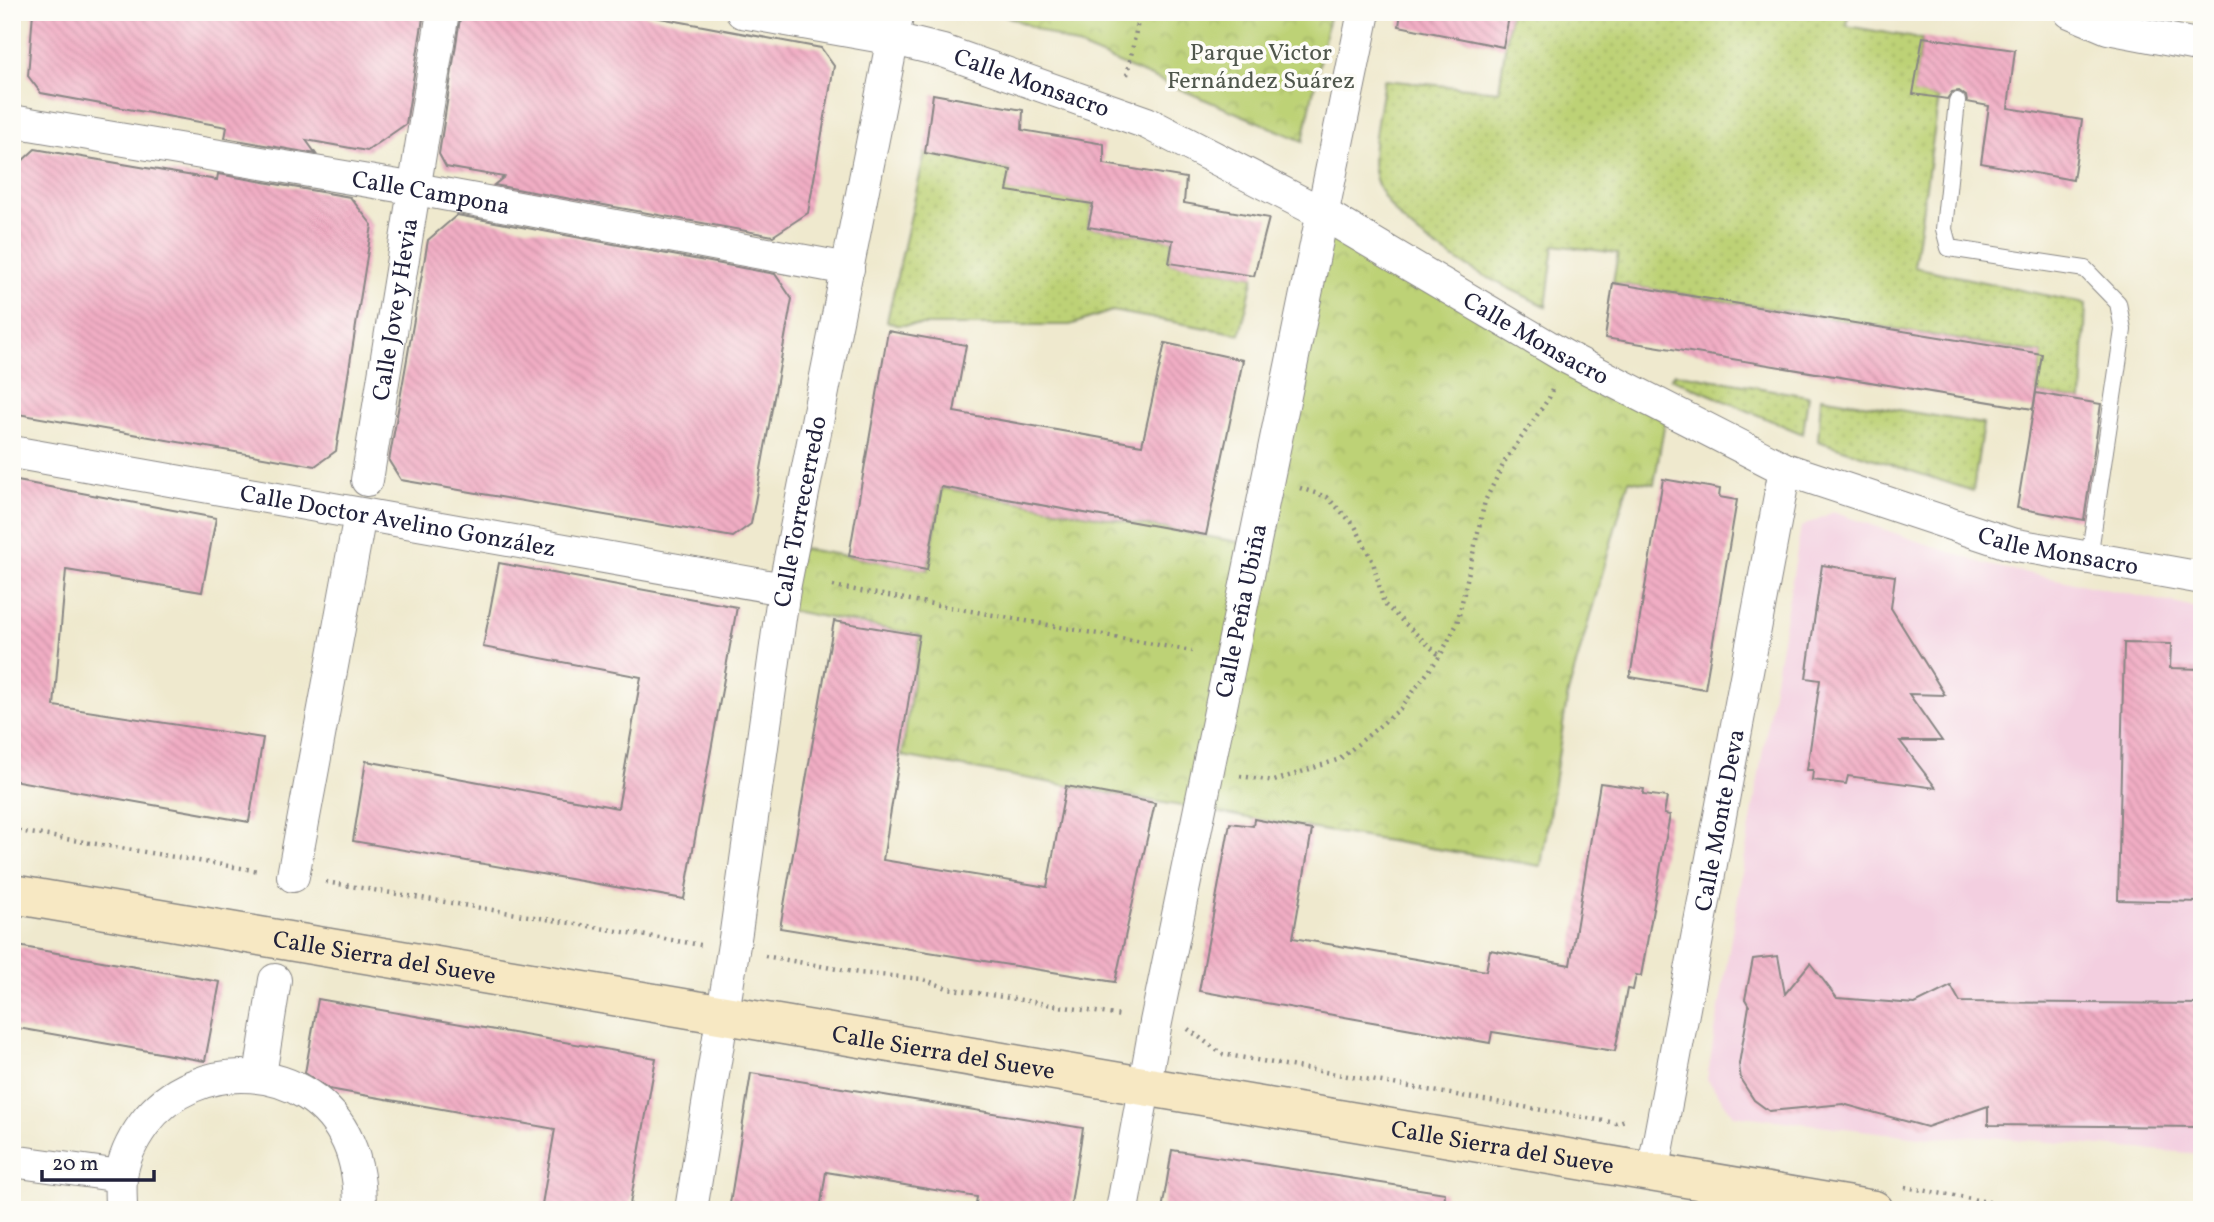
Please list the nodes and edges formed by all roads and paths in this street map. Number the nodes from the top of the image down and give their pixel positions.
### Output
1 (443, 12) edge
2 (742, 12) edge
3 (1140, 12) edge
4 (1364, 12) edge
5 (2070, 12) edge
6 (896, 26) edge
7 (2202, 46) edge
8 (1127, 75) dead end
9 (1957, 101) dead end
10 (12, 121) edge
11 (416, 188) junction
12 (1322, 213) junction
13 (848, 269) junction
14 (1564, 356) junction
15 (12, 452) edge
16 (1785, 468) junction
17 (367, 480) dead end
18 (1296, 487) dead end
19 (357, 531) dead end
20 (2089, 558) junction
21 (2202, 578) edge
22 (833, 586) dead end
23 (784, 589) junction
24 (1192, 652) dead end
25 (1440, 656) junction
26 (1239, 776) dead end
27 (12, 830) edge
28 (293, 876) joint
29 (12, 894) edge
30 (275, 980) dead end
31 (721, 1013) junction
32 (260, 1075) junction
33 (1143, 1088) junction
34 (12, 1161) edge
35 (1653, 1173) junction
36 (121, 1175) junction
37 (121, 1210) edge
38 (360, 1210) edge
39 (691, 1210) edge
40 (1122, 1210) edge
41 (1874, 1210) edge

1 - 11 street, Calle Jove y Hevia
2 - 6 street, Calle Monsacro
3 - 8 path
4 - 12 street, Calle Peña Ubiña
5 - 7 street
6 - 12 street, Calle Monsacro
6 - 13 street, Calle Torrecerredo
9 - 20 lane
10 - 11 street, Calle Campona
11 - 13 street, Calle Campona
11 - 17 street, Calle Jove y Hevia
12 - 14 street, Calle Monsacro
12 - 33 street, Calle Peña Ubiña
13 - 23 street, Calle Torrecerredo
14 - 16 street, Calle Monsacro
14 - 25 path
15 - 23 street, Calle Doctor Avelino González
16 - 20 street, Calle Monsacro
16 - 35 street, Calle Monte Deva
18 - 25 path
19 - 28 street
20 - 21 street, Calle Monsacro
22 - 24 path
23 - 31 street, Calle Torrecerredo
25 - 26 path
27 - 28 path
29 - 31 street, Calle Sierra del Sueve
30 - 32 street
31 - 33 street, Calle Sierra del Sueve
31 - 39 street, Calle Torrecerredo
32 - 36 street
32 - 38 street
33 - 35 street, Calle Sierra del Sueve
33 - 40 street, Calle Peña Ubiña
34 - 36 street
35 - 41 street, Calle Sierra del Sueve
36 - 37 street

